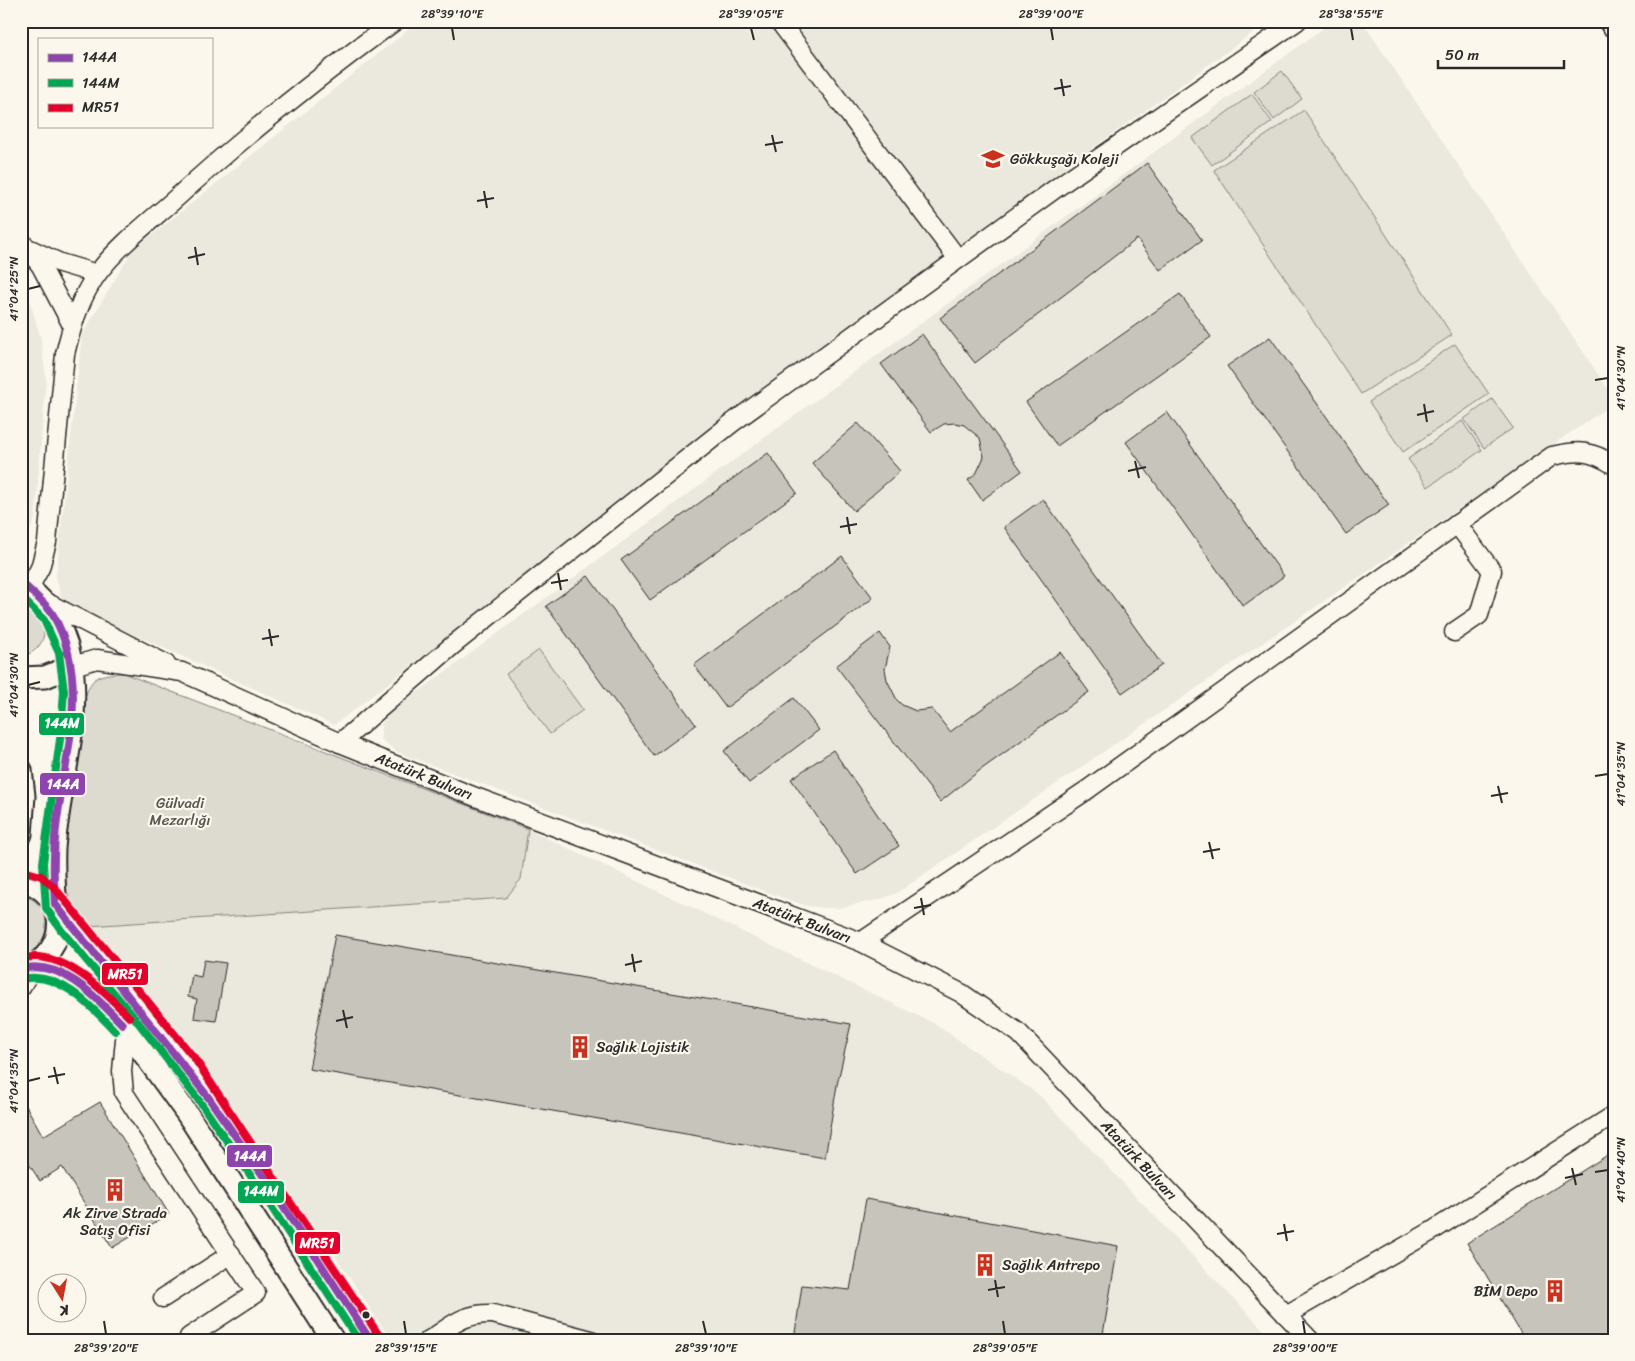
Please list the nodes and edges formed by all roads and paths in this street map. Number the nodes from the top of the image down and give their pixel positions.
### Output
1 (395, 21) edge
2 (779, 21) edge
3 (1297, 21) edge
4 (25, 245) edge
5 (958, 259) junction
6 (98, 274) junction
7 (72, 325) junction
8 (1614, 465) edge
9 (1457, 524) junction
10 (28, 589) edge
11 (1454, 632) dead end
12 (73, 666) junction
13 (182, 672) junction
14 (21, 678) edge
15 (340, 743) junction
16 (21, 770) edge
17 (21, 834) edge
18 (21, 880) edge
19 (55, 906) junction
20 (861, 942) junction
21 (28, 967) edge
22 (21, 987) edge
23 (126, 1029) junction
24 (1614, 1115) edge
25 (231, 1254) junction
26 (163, 1298) dead end
27 (1286, 1316) junction
28 (189, 1337) dead end
29 (1305, 1338) edge
30 (333, 1340) edge
31 (370, 1340) edge
32 (429, 1340) edge
33 (591, 1340) edge

1 - 6 street
2 - 5 street
3 - 5 street
4 - 6 street
4 - 7 street
5 - 15 street
6 - 7 street
7 - 10 street
8 - 9 street
9 - 11 street
9 - 20 street
10 - 12 main road
10 - 13 street, Atatürk Bulvarı
12 - 13 street, Atatürk Bulvarı
12 - 14 main road
12 - 19 main road
13 - 15 street, Atatürk Bulvarı
15 - 20 street, Atatürk Bulvarı
16 - 17 main road
18 - 19 main road
19 - 21 main road
19 - 31 main road
20 - 27 street, Atatürk Bulvarı
21 - 22 street
21 - 23 main road
23 - 25 street
23 - 30 main road
24 - 27 street
25 - 26 street
25 - 28 street
27 - 29 street, Atatürk Bulvarı
32 - 33 street

